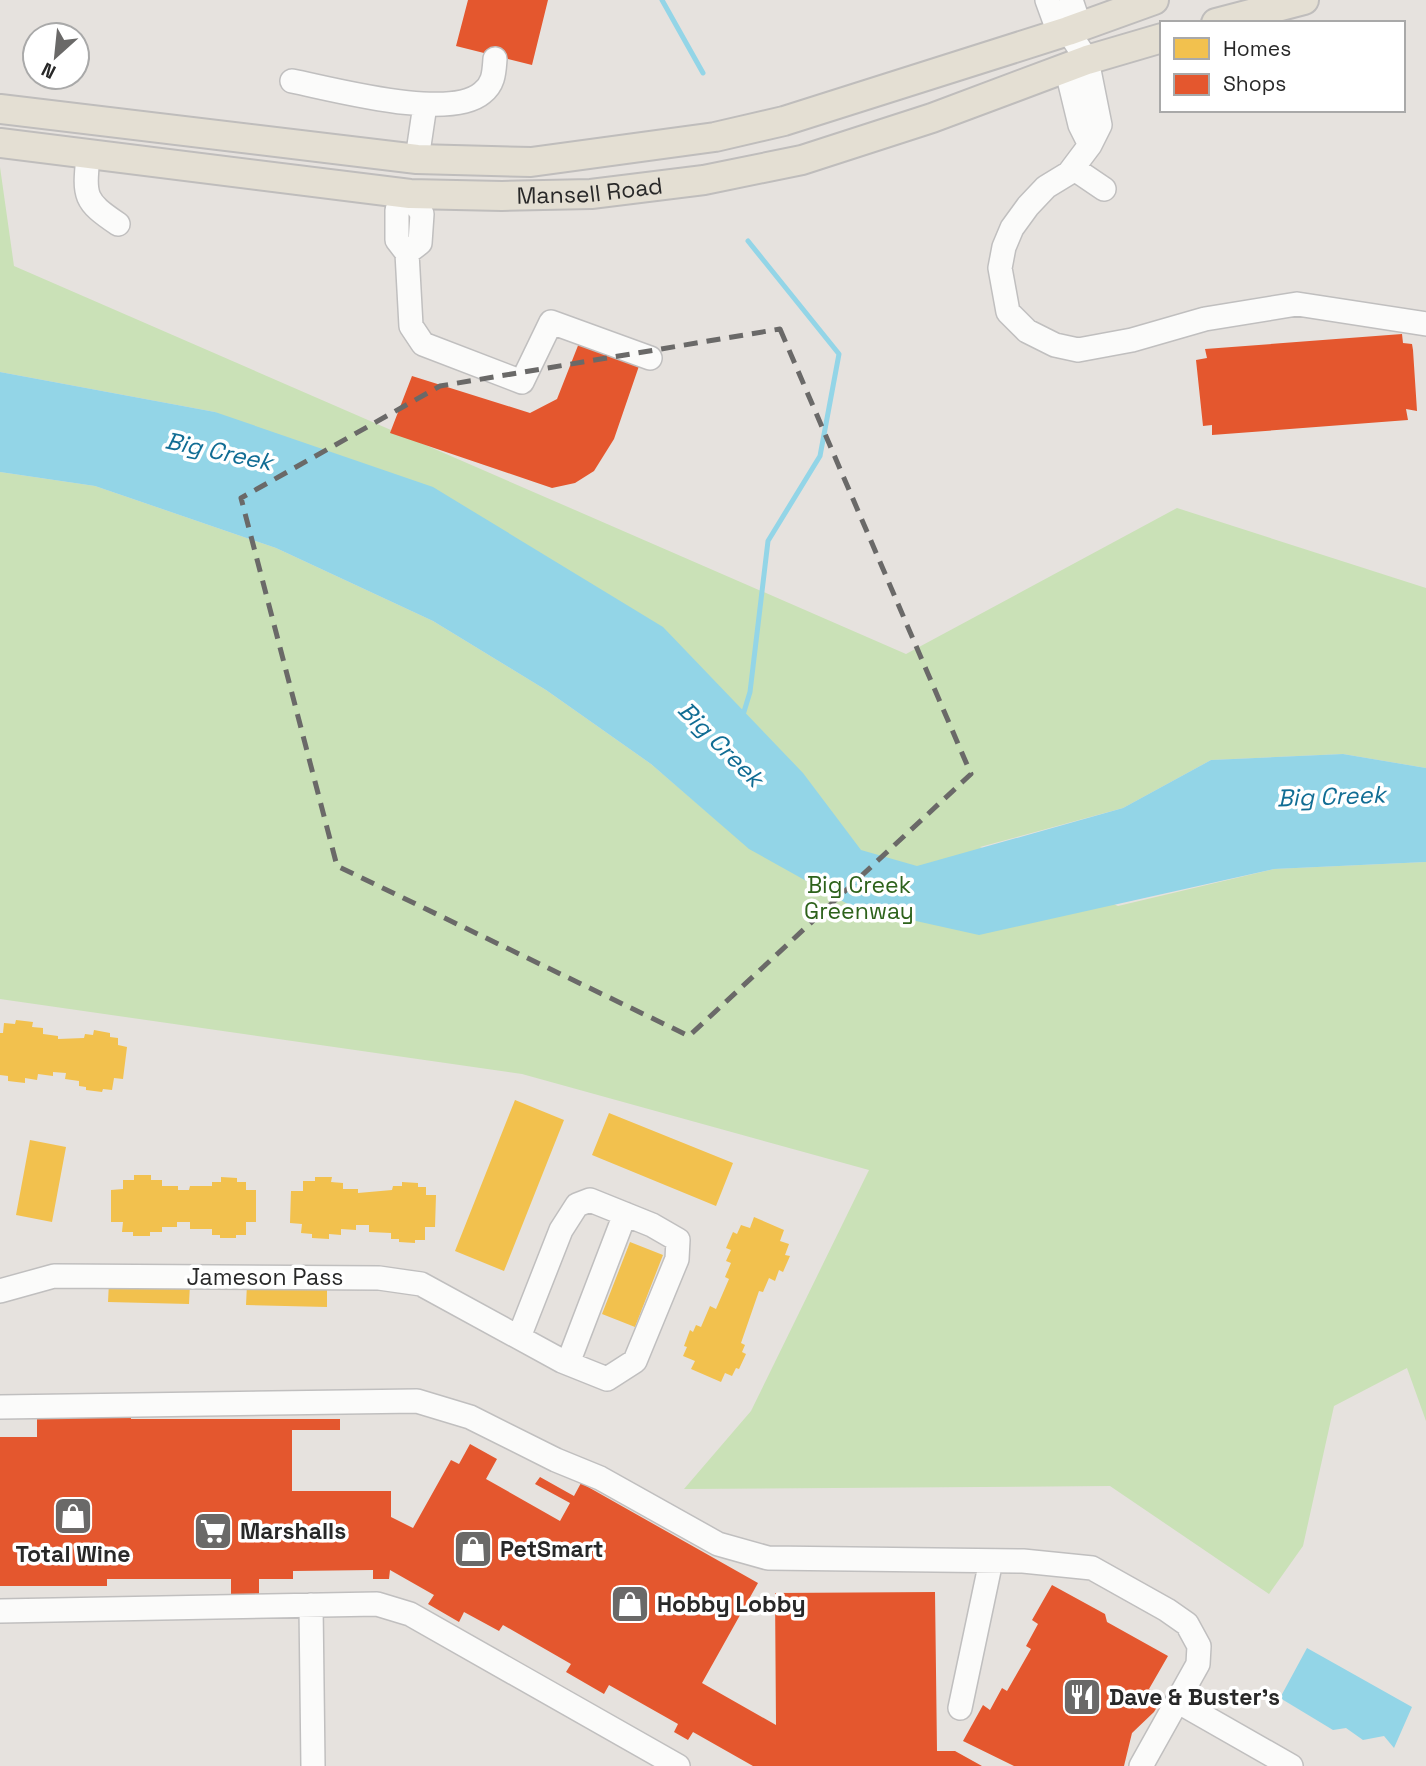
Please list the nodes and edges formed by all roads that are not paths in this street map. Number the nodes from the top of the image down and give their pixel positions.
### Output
1 (1047, 0) edge
2 (1071, 0) edge
3 (1154, 0) edge
4 (1304, 0) edge
5 (1224, 21) edge
6 (1068, 31) junction
7 (1160, 39) edge
8 (495, 59) dead end
9 (1076, 63) junction
10 (292, 81) dead end
11 (425, 104) junction
12 (0, 109) edge
13 (0, 144) edge
14 (88, 156) junction
15 (417, 159) junction
16 (1073, 168) junction
17 (1104, 189) dead end
18 (411, 194) junction
19 (118, 225) dead end
20 (1426, 324) edge
21 (650, 358) dead end
22 (625, 1214) junction
23 (0, 1291) edge
24 (519, 1337) junction
25 (568, 1363) junction
26 (0, 1407) edge
27 (991, 1561) junction
28 (312, 1605) junction
29 (0, 1611) edge
30 (1177, 1701) junction
31 (960, 1708) dead end
32 (313, 1766) edge
33 (678, 1766) edge
34 (1141, 1766) edge
35 (1291, 1766) edge

1 - 6 street
2 - 6 street
3 - 6 main road, Mansell Road
4 - 5 main road
6 - 9 street
6 - 15 main road, Mansell Road
7 - 9 main road, Mansell Road
8 - 11 street
9 - 16 street
9 - 18 main road, Mansell Road
10 - 11 street
11 - 15 street
12 - 15 main road, Mansell Road
13 - 14 main road, Mansell Road
14 - 18 main road, Mansell Road
14 - 19 street
15 - 18 main road
16 - 17 street
16 - 20 street
18 - 21 street
22 - 24 street, Jameson Pass
22 - 25 street
22 - 25 street, Jameson Pass
23 - 24 street, Jameson Pass
24 - 25 street, Jameson Pass
26 - 27 street
27 - 30 street
27 - 31 street
28 - 29 street
28 - 32 street
28 - 33 street
30 - 34 street
30 - 35 street

